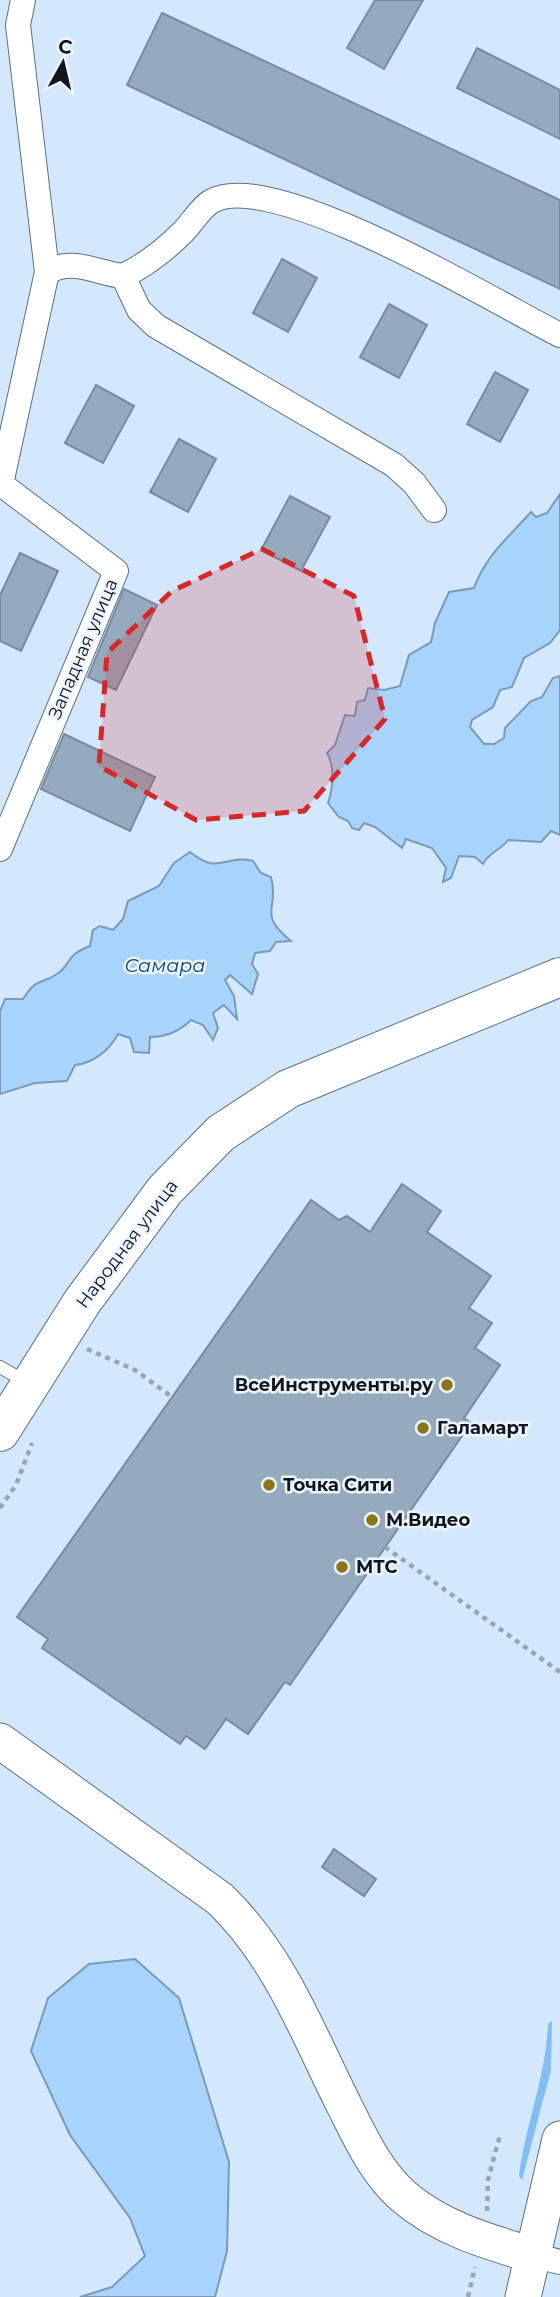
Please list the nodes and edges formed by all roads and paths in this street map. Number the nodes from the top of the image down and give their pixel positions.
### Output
1 (23, 0) edge
2 (47, 272) junction
3 (123, 276) junction
4 (560, 335) edge
5 (434, 510) dead end
6 (0, 849) edge
7 (560, 977) edge
8 (79, 1359) dead end
9 (15, 1375) edge
10 (172, 1397) dead end
11 (17, 1435) edge
12 (0, 1508) edge
13 (385, 1548) dead end
14 (560, 1672) edge
15 (0, 1741) edge
16 (500, 2136) dead end
17 (560, 2139) edge
18 (485, 2222) dead end
19 (546, 2259) edge
20 (476, 2261) dead end
21 (468, 2297) edge
22 (523, 2297) edge

1 - 2 street, Западная улица
2 - 3 street
2 - 6 street, Западная улица
3 - 4 street
3 - 5 street
7 - 9 main road, Народная улица
8 - 10 path
9 - 11 main road, Народная улица
11 - 12 path
13 - 14 path
15 - 19 street
16 - 18 path
17 - 19 street
19 - 22 street
20 - 21 path

